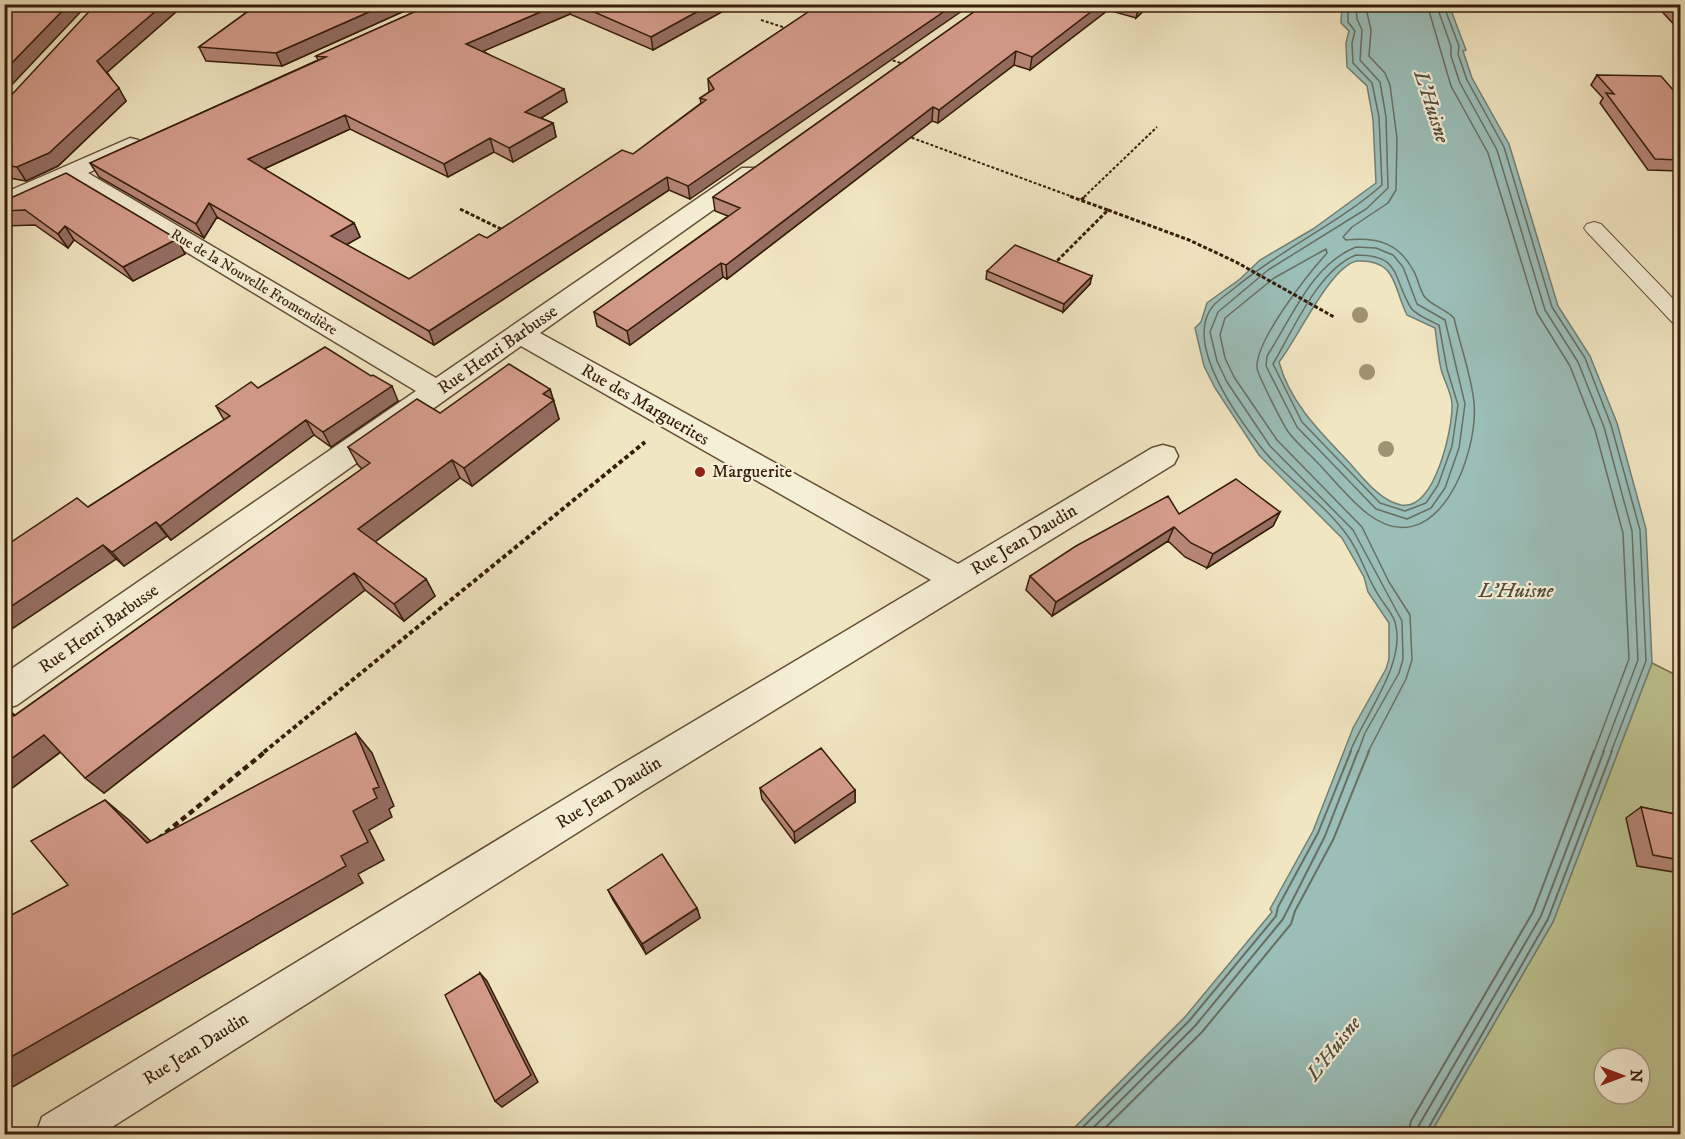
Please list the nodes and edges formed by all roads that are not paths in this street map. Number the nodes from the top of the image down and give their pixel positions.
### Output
1 (145, 139) edge
2 (772, 158) edge
3 (70, 172) junction
4 (4, 202) edge
5 (1594, 228) dead end
6 (1680, 318) edge
7 (520, 334) junction
8 (439, 392) junction
9 (1163, 456) dead end
10 (959, 580) junction
11 (4, 694) edge
12 (59, 1134) edge

1 - 3 street
2 - 7 street, Rue Henri Barbusse
3 - 4 street
3 - 8 street, Rue de la Nouvelle Fromendière
5 - 6 lane
7 - 8 street, Rue Henri Barbusse
7 - 10 street, Rue des Marguerites
8 - 11 street, Rue Henri Barbusse
9 - 10 street, Rue Jean Daudin
10 - 12 street, Rue Jean Daudin

